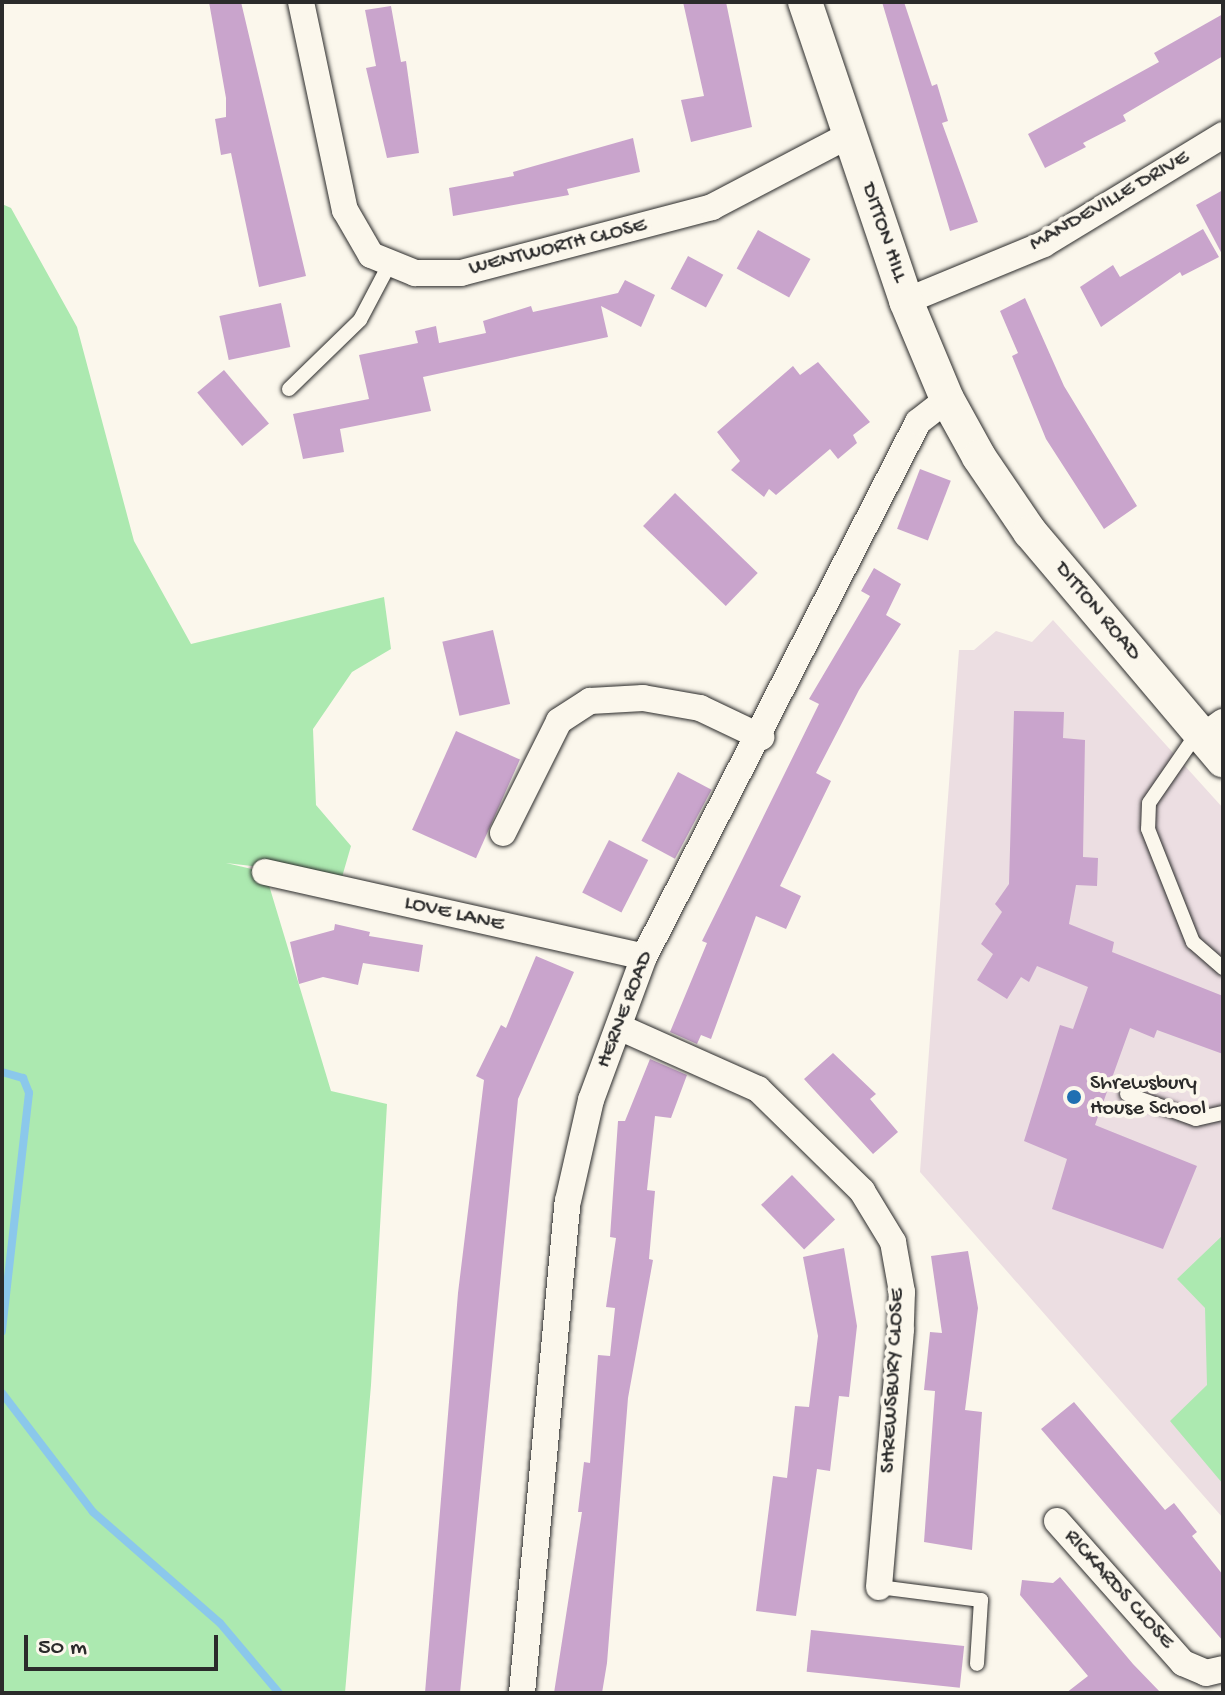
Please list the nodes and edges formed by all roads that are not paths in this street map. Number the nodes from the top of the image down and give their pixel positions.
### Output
1 (301, 2) edge
2 (805, 2) edge
3 (849, 135) junction
4 (1223, 135) edge
5 (390, 263) junction
6 (906, 301) junction
7 (289, 389) dead end
8 (947, 399) junction
9 (979, 457) joint
10 (761, 737) junction
11 (1211, 738) edge
12 (503, 833) dead end
13 (265, 872) dead end
14 (644, 957) junction
15 (1223, 968) edge
16 (621, 1028) junction
17 (1127, 1094) dead end
18 (1223, 1113) edge
19 (1057, 1521) dead end
20 (879, 1587) joint
21 (977, 1664) dead end
22 (1223, 1669) edge
23 (522, 1693) edge

1 - 5 street, WENTWORTH CLOSE
2 - 3 street, DITTON HILL
3 - 5 street, WENTWORTH CLOSE
3 - 6 street, DITTON HILL
4 - 6 street, MANDEVILLE DRIVE
5 - 7 lane
6 - 8 street, DITTON HILL
8 - 9 street, DITTON HILL
8 - 10 street, HERNE ROAD
9 - 11 street, DITTON ROAD
10 - 12 street
10 - 14 street, HERNE ROAD
11 - 15 lane
13 - 14 street, LOVE LANE
14 - 16 street, HERNE ROAD
16 - 20 street, SHREWSBURY CLOSE
16 - 23 street, HERNE ROAD
17 - 18 lane
19 - 22 street, RICKARDS CLOSE
20 - 21 lane

